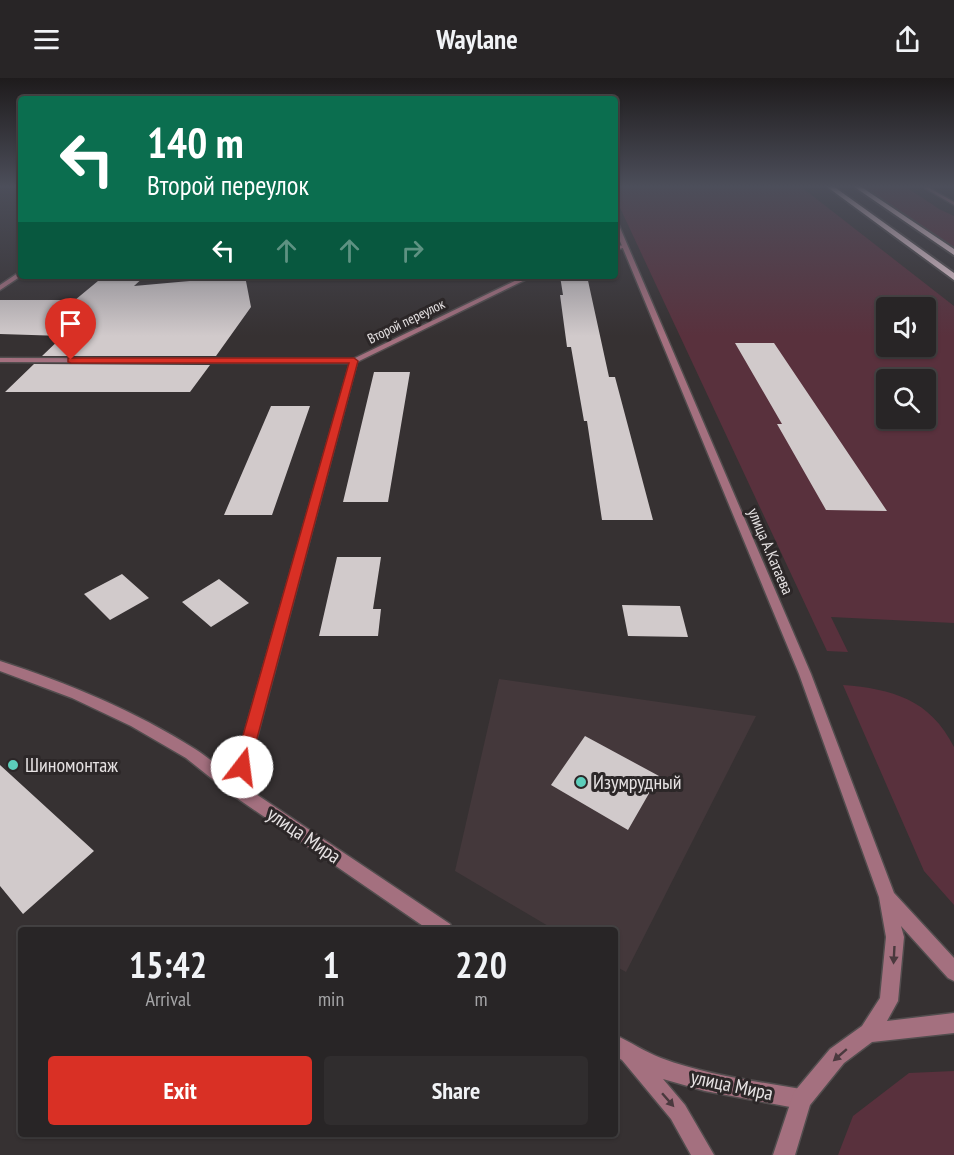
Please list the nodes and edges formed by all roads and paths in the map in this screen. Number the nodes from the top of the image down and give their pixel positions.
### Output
1 (898, 236) edge
2 (930, 236) edge
3 (620, 247) edge
4 (954, 253) edge
5 (18, 275) edge
6 (954, 278) edge
7 (524, 279) edge
8 (0, 288) edge
9 (0, 360) edge
10 (354, 361) junction
11 (0, 666) edge
12 (236, 789) junction
13 (887, 897) junction
14 (440, 927) edge
15 (954, 972) edge
16 (954, 1023) edge
17 (869, 1033) junction
18 (622, 1050) edge
19 (801, 1100) junction
20 (702, 1155) edge
21 (784, 1155) edge

1 - 6 highway
2 - 4 highway
3 - 13 street, улица А.Катаева
5 - 8 street
7 - 10 street, Второй переулок
9 - 10 street, Второй переулок
10 - 12 street
11 - 12 street, улица Мира
12 - 14 street, улица Мира
13 - 15 street
13 -> 17 street
16 - 17 street
17 -> 19 street
18 - 19 street, улица Мира
18 -> 20 street, улица Мира
19 - 21 street

